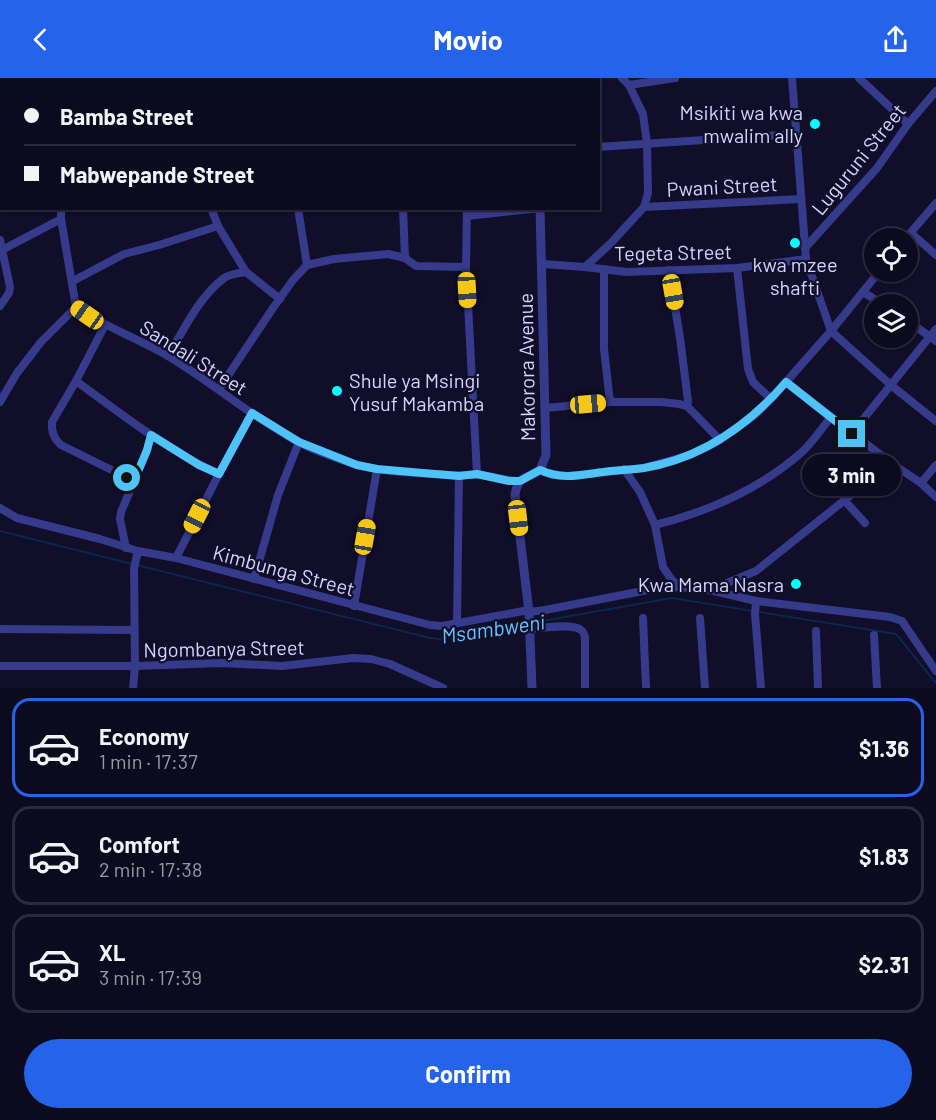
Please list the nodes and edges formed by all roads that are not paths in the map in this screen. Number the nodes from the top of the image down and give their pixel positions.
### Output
1 (622, 78) edge
2 (675, 78) edge
3 (792, 78) edge
4 (859, 78) edge
5 (629, 85) junction
6 (936, 91) edge
7 (908, 124) junction
8 (796, 134) junction
9 (647, 144) junction
10 (600, 147) edge
11 (801, 199) junction
12 (936, 203) edge
13 (644, 207) junction
14 (61, 210) edge
15 (212, 210) edge
16 (298, 210) edge
17 (403, 210) edge
18 (516, 210) edge
19 (540, 210) edge
20 (467, 212) edge
21 (61, 219) junction
22 (218, 226) junction
23 (916, 228) edge
24 (0, 240) edge
25 (918, 242) edge
26 (805, 248) junction
27 (1, 251) edge
28 (936, 255) edge
29 (405, 258) junction
30 (806, 259) junction
31 (542, 264) junction
32 (307, 265) junction
33 (465, 267) junction
34 (585, 267) junction
35 (736, 268) junction
36 (604, 269) junction
37 (669, 270) junction
38 (246, 272) junction
39 (73, 281) junction
40 (871, 282) edge
41 (863, 292) junction
42 (866, 294) edge
43 (280, 299) junction
44 (0, 306) edge
45 (76, 307) junction
46 (105, 325) junction
47 (918, 328) edge
48 (936, 329) edge
49 (831, 331) junction
50 (933, 339) edge
51 (168, 356) junction
52 (76, 381) junction
53 (786, 382) junction
54 (892, 386) junction
55 (219, 389) junction
56 (771, 399) junction
57 (0, 402) edge
58 (610, 402) junction
59 (687, 406) junction
60 (545, 408) junction
61 (252, 413) junction
62 (831, 417) junction
63 (936, 421) edge
64 (852, 434) junction
65 (151, 435) junction
66 (720, 440) junction
67 (299, 442) junction
68 (891, 463) junction
69 (936, 465) edge
70 (377, 469) junction
71 (624, 469) junction
72 (540, 470) junction
73 (219, 474) junction
74 (477, 474) junction
75 (459, 476) junction
76 (134, 481) junction
77 (520, 481) junction
78 (921, 483) junction
79 (936, 497) edge
80 (844, 500) junction
81 (0, 508) edge
82 (865, 523) dead end
83 (655, 525) junction
84 (126, 548) junction
85 (137, 555) junction
86 (176, 558) junction
87 (254, 579) junction
88 (680, 587) junction
89 (710, 590) junction
90 (354, 606) junction
91 (756, 607) junction
92 (643, 618) dead end
93 (700, 618) dead end
94 (530, 619) junction
95 (457, 623) junction
96 (0, 629) edge
97 (134, 630) junction
98 (816, 631) dead end
99 (874, 635) dead end
100 (0, 666) edge
101 (135, 666) junction
102 (936, 671) edge
103 (134, 688) edge
104 (443, 688) edge
105 (532, 688) edge
106 (585, 688) edge
107 (646, 688) edge
108 (705, 688) edge
109 (761, 688) edge
110 (818, 688) edge
111 (877, 688) edge

1 - 5 street
2 - 5 street
3 - 8 street
4 - 7 street
5 - 9 street
6 - 7 street, Luguruni Street
7 - 26 street, Luguruni Street
8 - 9 street
8 - 11 street
9 - 10 street
9 - 13 street
11 - 13 street, Pwani Street
11 - 26 street
12 - 23 street
13 - 34 street
14 - 21 street
15 - 22 street
16 - 32 street
17 - 29 street
18 - 20 street
19 - 31 street, Makorora Avenue
20 - 33 street
21 - 27 street
21 - 39 street
22 - 38 street
22 - 39 street
24 - 27 street
25 - 28 street
26 - 30 street
27 - 44 street
29 - 32 street
29 - 33 street
30 - 35 street, Tegeta Street
30 - 49 street
31 - 34 street, Tegeta Street
31 - 60 street, Makorora Avenue
32 - 43 street
33 - 74 street
34 - 36 street, Tegeta Street
35 - 37 street, Tegeta Street
35 - 56 street
36 - 37 street, Tegeta Street
36 - 58 street
37 - 59 street
38 - 43 street
38 - 51 street
39 - 45 street
40 - 41 street
41 - 42 street
41 - 49 street
43 - 55 street
45 - 46 street, Sandali Street
45 - 57 street
46 - 51 street, Sandali Street
46 - 52 street
47 - 50 street
48 - 50 street
49 - 53 street
49 - 54 street
50 - 54 street
51 - 55 street, Sandali Street
52 - 65 street
52 - 76 street
53 - 56 street
53 - 62 street
54 - 63 street
54 - 64 street
55 - 61 street, Sandali Street
56 - 66 street
58 - 59 street
58 - 60 street
59 - 66 street
60 - 72 street, Makorora Avenue
61 - 67 street, Sandali Street
61 - 73 street
62 - 64 street
62 - 83 street
64 - 68 street
65 - 73 street
65 - 76 street
66 - 71 street
67 - 70 street, Sandali Street
67 - 87 street
68 - 78 street
68 - 80 street
69 - 78 street
70 - 75 street, Sandali Street
70 - 90 street
71 - 72 street
71 - 83 street
72 - 77 street
73 - 86 street
74 - 75 street, Sandali Street
74 - 77 street, Sandali Street
75 - 95 street
76 - 84 street
77 - 94 street
78 - 79 street
80 - 82 street
80 - 89 street
81 - 84 street, Kimbunga Street
83 - 88 street
84 - 85 street, Kimbunga Street
85 - 86 street, Kimbunga Street
85 - 97 street
86 - 87 street, Kimbunga Street
87 - 90 street, Kimbunga Street
88 - 89 street
88 - 94 street
89 - 91 street
90 - 95 street, Kimbunga Street
91 - 102 street
91 - 109 street
92 - 107 street
93 - 108 street
94 - 95 street, Kimbunga Street
94 - 105 street
94 - 106 street
96 - 97 street
97 - 101 street
98 - 110 street
99 - 111 street
100 - 101 street, Ngombanya Street
101 - 103 street
101 - 104 street, Ngombanya Street

